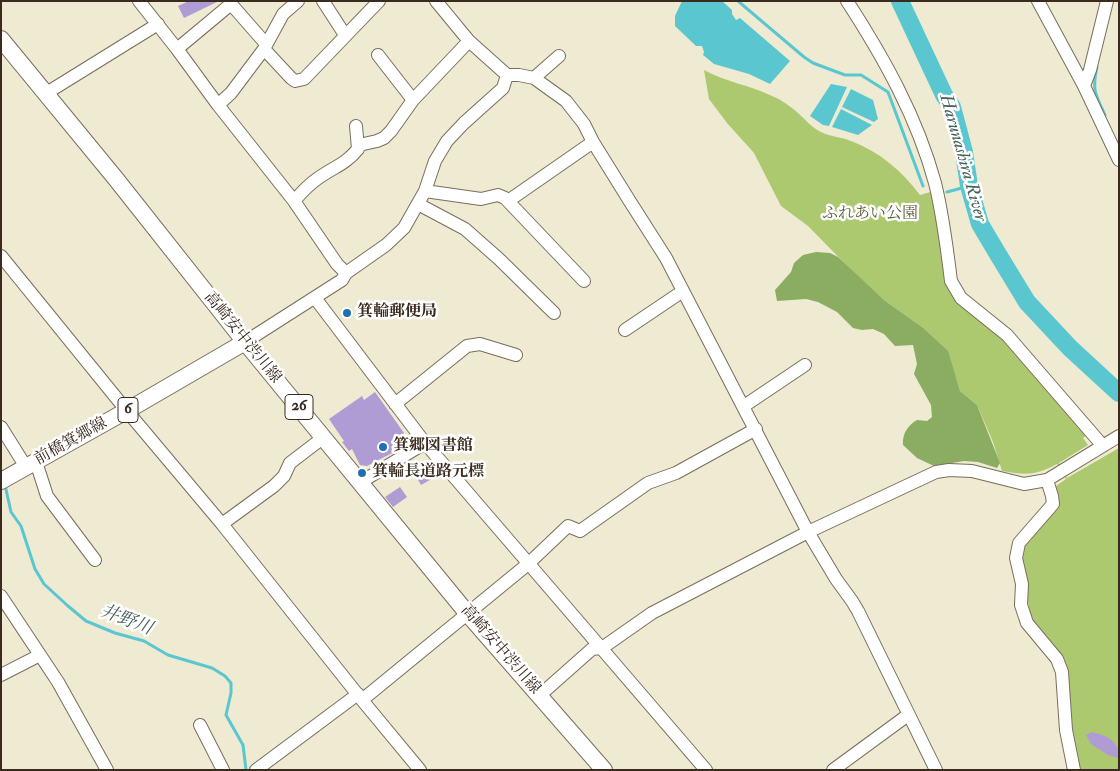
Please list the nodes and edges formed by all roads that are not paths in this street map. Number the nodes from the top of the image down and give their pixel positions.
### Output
1 (139, 1) edge
2 (298, 1) edge
3 (323, 1) edge
4 (379, 1) edge
5 (436, 1) edge
6 (847, 1) edge
7 (1038, 1) edge
8 (1107, 1) edge
9 (158, 24) junction
10 (345, 35) junction
11 (1, 39) edge
12 (469, 41) junction
13 (265, 46) junction
14 (177, 49) junction
15 (378, 55) dead end
16 (558, 56) dead end
17 (508, 75) junction
18 (534, 78) junction
19 (1084, 86) junction
20 (45, 94) junction
21 (413, 100) junction
22 (218, 106) junction
23 (356, 126) dead end
24 (593, 142) junction
25 (359, 145) junction
26 (1119, 160) edge
27 (425, 190) junction
28 (294, 201) junction
29 (508, 201) junction
30 (418, 204) junction
31 (1, 256) edge
32 (346, 273) junction
33 (584, 281) dead end
34 (683, 291) junction
35 (315, 298) junction
36 (554, 313) dead end
37 (625, 330) dead end
38 (244, 342) junction
39 (516, 354) dead end
40 (805, 365) dead end
41 (395, 404) junction
42 (744, 406) junction
43 (126, 411) junction
44 (1, 427) edge
45 (756, 429) junction
46 (324, 437) junction
47 (1110, 441) edge
48 (425, 443) junction
49 (30, 465) junction
50 (5, 479) edge
51 (1047, 480) junction
52 (361, 482) junction
53 (222, 524) junction
54 (808, 532) junction
55 (95, 560) dead end
56 (528, 564) junction
57 (1, 596) edge
58 (467, 613) junction
59 (602, 648) junction
60 (40, 655) junction
61 (1, 675) edge
62 (539, 696) junction
63 (360, 697) junction
64 (908, 715) junction
65 (200, 725) dead end
66 (107, 770) edge
67 (223, 770) edge
68 (256, 770) edge
69 (420, 770) edge
70 (604, 770) edge
71 (706, 770) edge
72 (833, 770) edge
73 (936, 770) edge
74 (1074, 770) edge

1 - 9 street
2 - 13 street
3 - 10 street
4 - 10 street
5 - 12 street
6 - 47 street
7 - 19 street
8 - 19 street
9 - 14 street
9 - 20 street
10 - 13 street
11 - 20 main road, 高崎安中渋川線 / 26
12 - 17 street
12 - 21 street
13 - 14 street
13 - 22 street
14 - 22 street
15 - 21 street
16 - 18 street
17 - 18 street
17 - 27 street
18 - 24 street
19 - 26 street
20 - 38 main road, 高崎安中渋川線 / 26
21 - 25 street
22 - 28 street
23 - 25 street
24 - 29 street
24 - 34 street
25 - 28 street
27 - 29 street
27 - 30 street
28 - 32 street
29 - 33 street
30 - 32 street
30 - 36 street
31 - 43 street
32 - 35 street
34 - 37 street
34 - 42 street
35 - 38 street
35 - 41 street
38 - 43 main road, 前橋箕郷線 / 6
38 - 46 main road, 高崎安中渋川線 / 26
39 - 41 street
40 - 42 street
41 - 48 street
42 - 45 street
43 - 49 main road, 前橋箕郷線 / 6
43 - 53 street
44 - 49 street
45 - 54 street
45 - 56 street
46 - 52 main road, 高崎安中渋川線 / 26
46 - 53 street
47 - 51 street
48 - 52 street
48 - 56 street
49 - 50 main road, 前橋箕郷線 / 6
49 - 55 street
51 - 54 street
51 - 74 street
52 - 58 main road, 高崎安中渋川線 / 26
53 - 63 street
54 - 59 street
54 - 64 street
56 - 58 street
56 - 59 street
57 - 60 street
58 - 62 main road, 高崎安中渋川線 / 26
58 - 63 street
59 - 62 street
59 - 71 street
60 - 61 street
60 - 66 street
62 - 70 main road, 高崎安中渋川線 / 26
63 - 68 street
63 - 69 street
64 - 72 street
64 - 73 street
65 - 67 street

